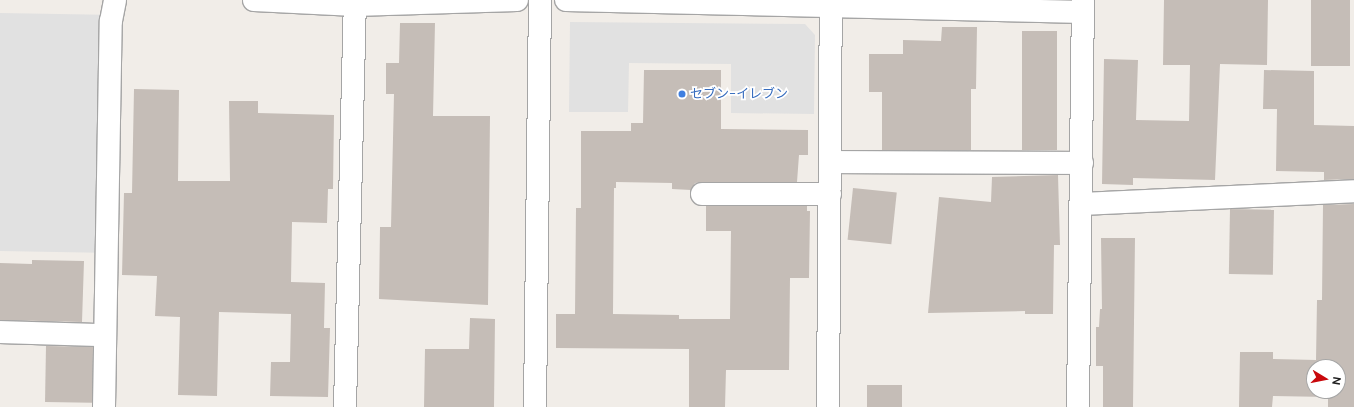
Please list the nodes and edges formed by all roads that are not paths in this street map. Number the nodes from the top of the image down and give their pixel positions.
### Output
1 (115, 0) edge
2 (254, 0) edge
3 (517, 0) edge
4 (540, 0) edge
5 (566, 0) edge
6 (831, 4) edge
7 (355, 5) junction
8 (1083, 6) edge
9 (830, 162) junction
10 (1082, 164) junction
11 (1354, 191) edge
12 (702, 194) dead end
13 (830, 194) junction
14 (1082, 204) junction
15 (0, 332) edge
16 (103, 335) junction
17 (104, 407) edge
18 (345, 407) edge
19 (535, 407) edge
20 (828, 407) edge
21 (1078, 407) edge

1 - 16 street
2 - 7 street
3 - 7 street
4 - 19 street
5 - 6 street
6 - 8 street
6 - 9 street
7 - 18 street
8 - 10 street
9 - 10 street
9 - 13 street
10 - 14 street
11 - 14 street
12 - 13 street
13 - 20 street
14 - 21 street
15 - 16 street
16 - 17 street

